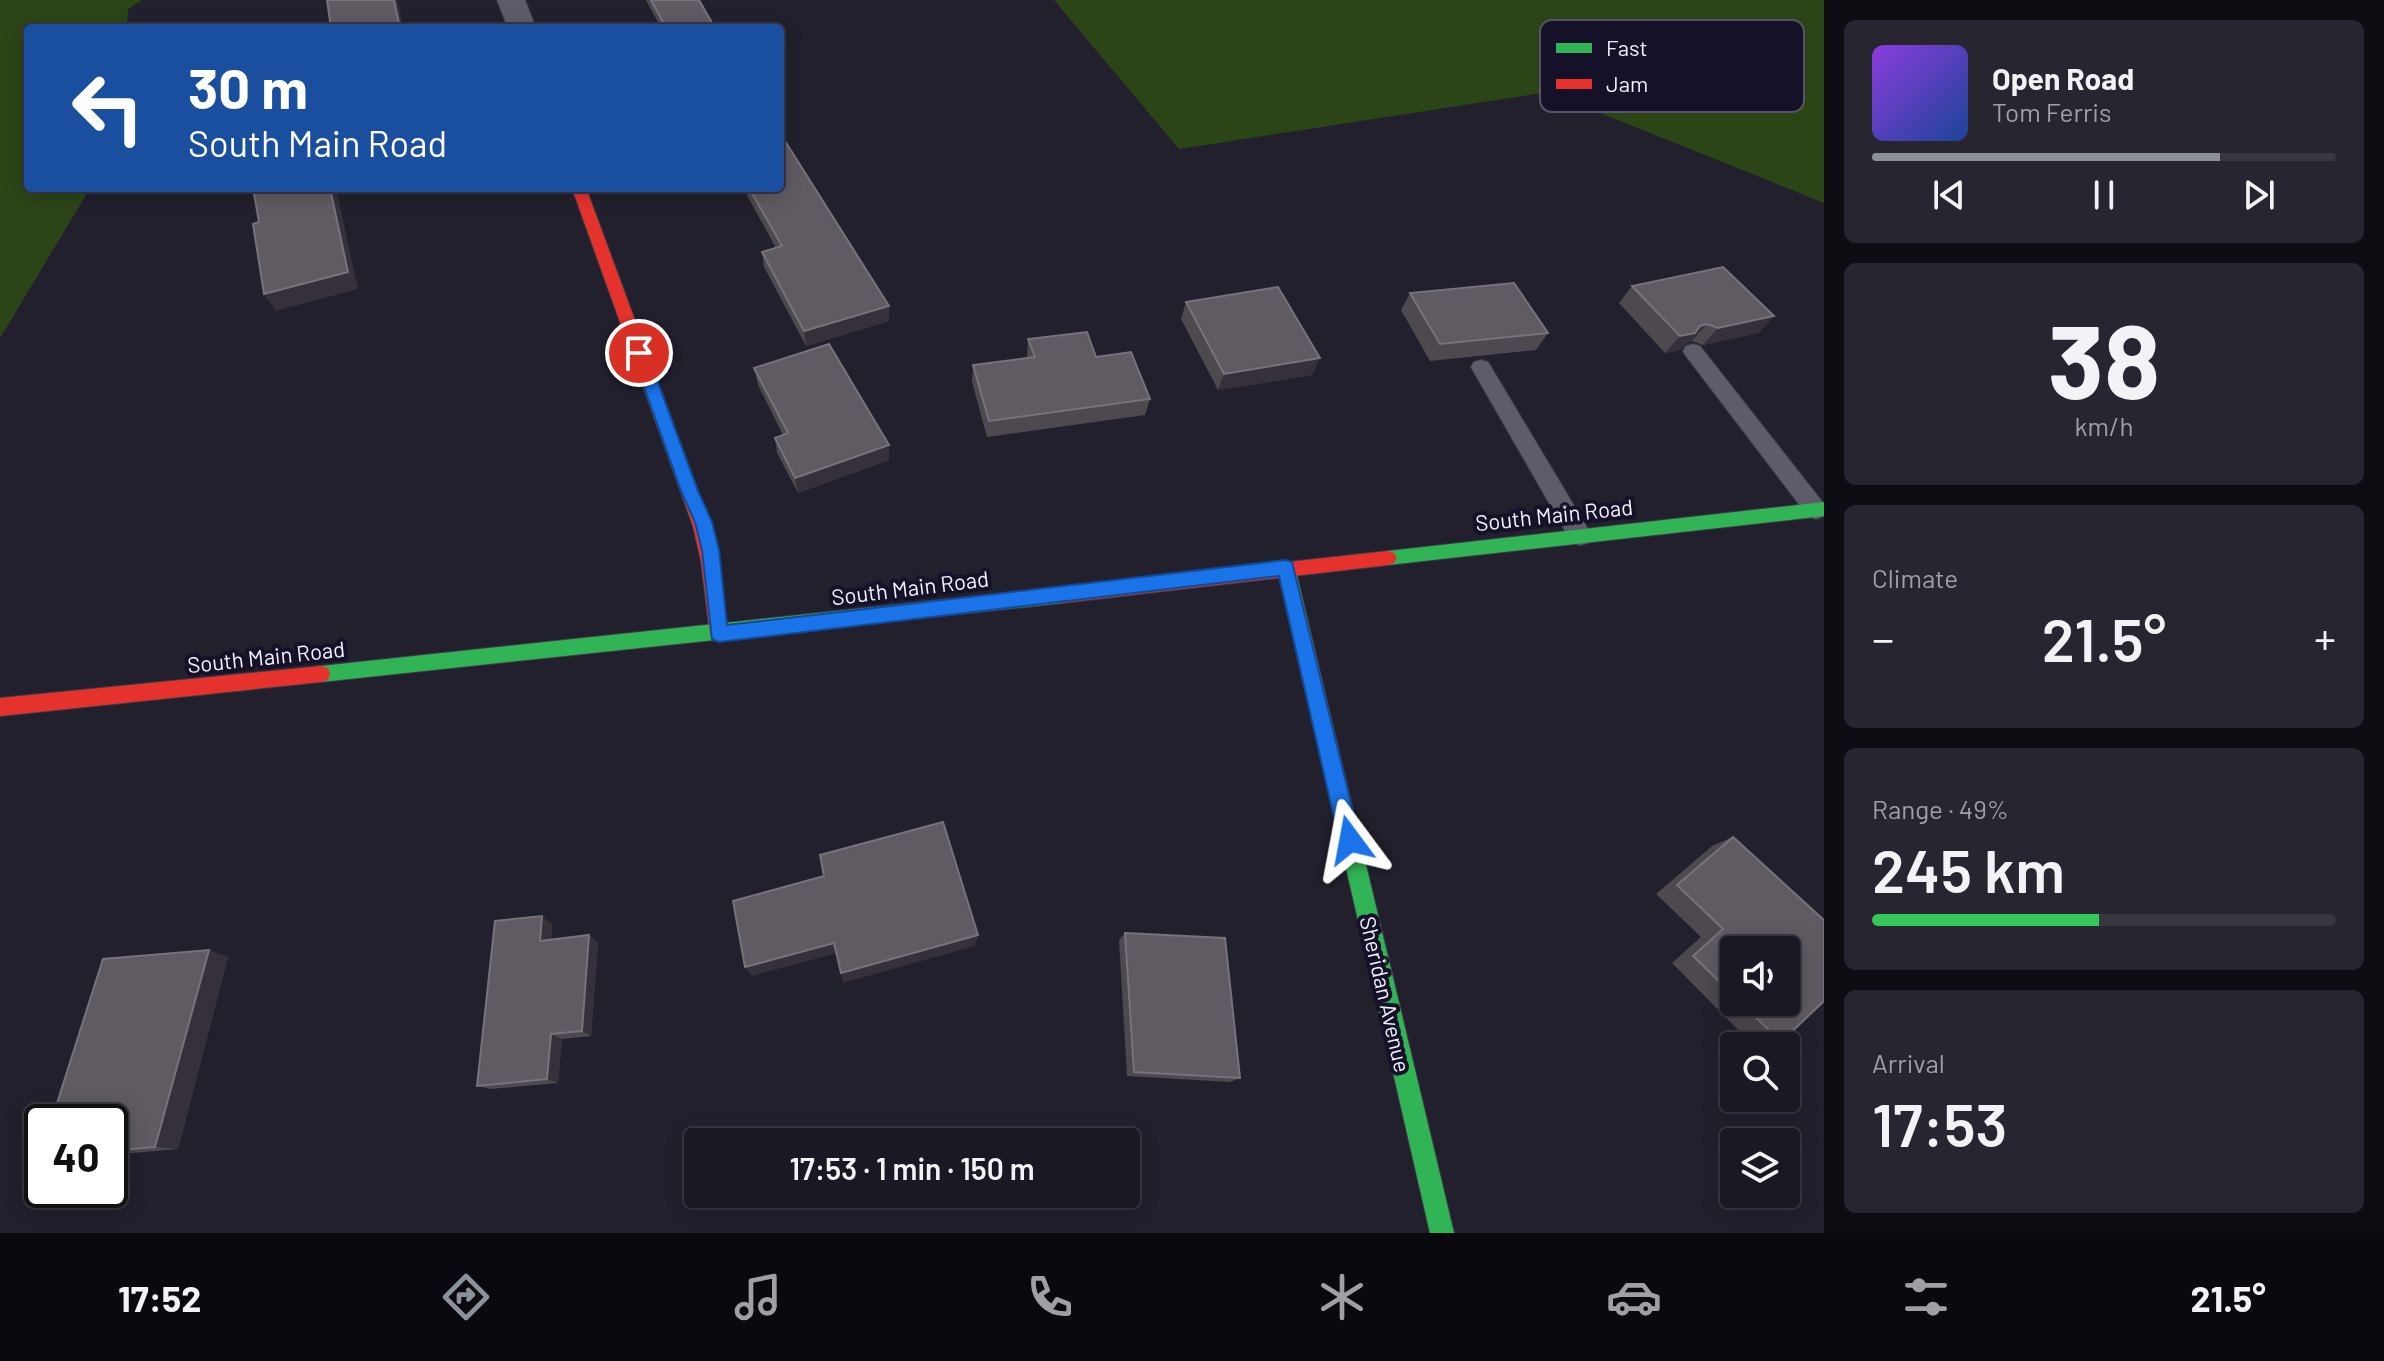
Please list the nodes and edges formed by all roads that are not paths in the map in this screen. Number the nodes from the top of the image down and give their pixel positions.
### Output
1 (511, 0) edge
2 (520, 24) edge
3 (580, 192) edge
4 (1693, 351) edge
5 (1481, 367) edge
6 (1820, 509) edge
7 (1580, 536) junction
8 (1286, 568) junction
9 (719, 634) junction
10 (0, 707) edge
11 (1442, 1233) edge

1 - 2 street
3 - 9 main road
4 - 6 lane
5 - 7 lane
6 - 7 main road, South Main Road
7 - 8 main road, South Main Road
8 - 9 main road, South Main Road
8 - 11 main road, Sheridan Avenue
9 - 10 main road, South Main Road

